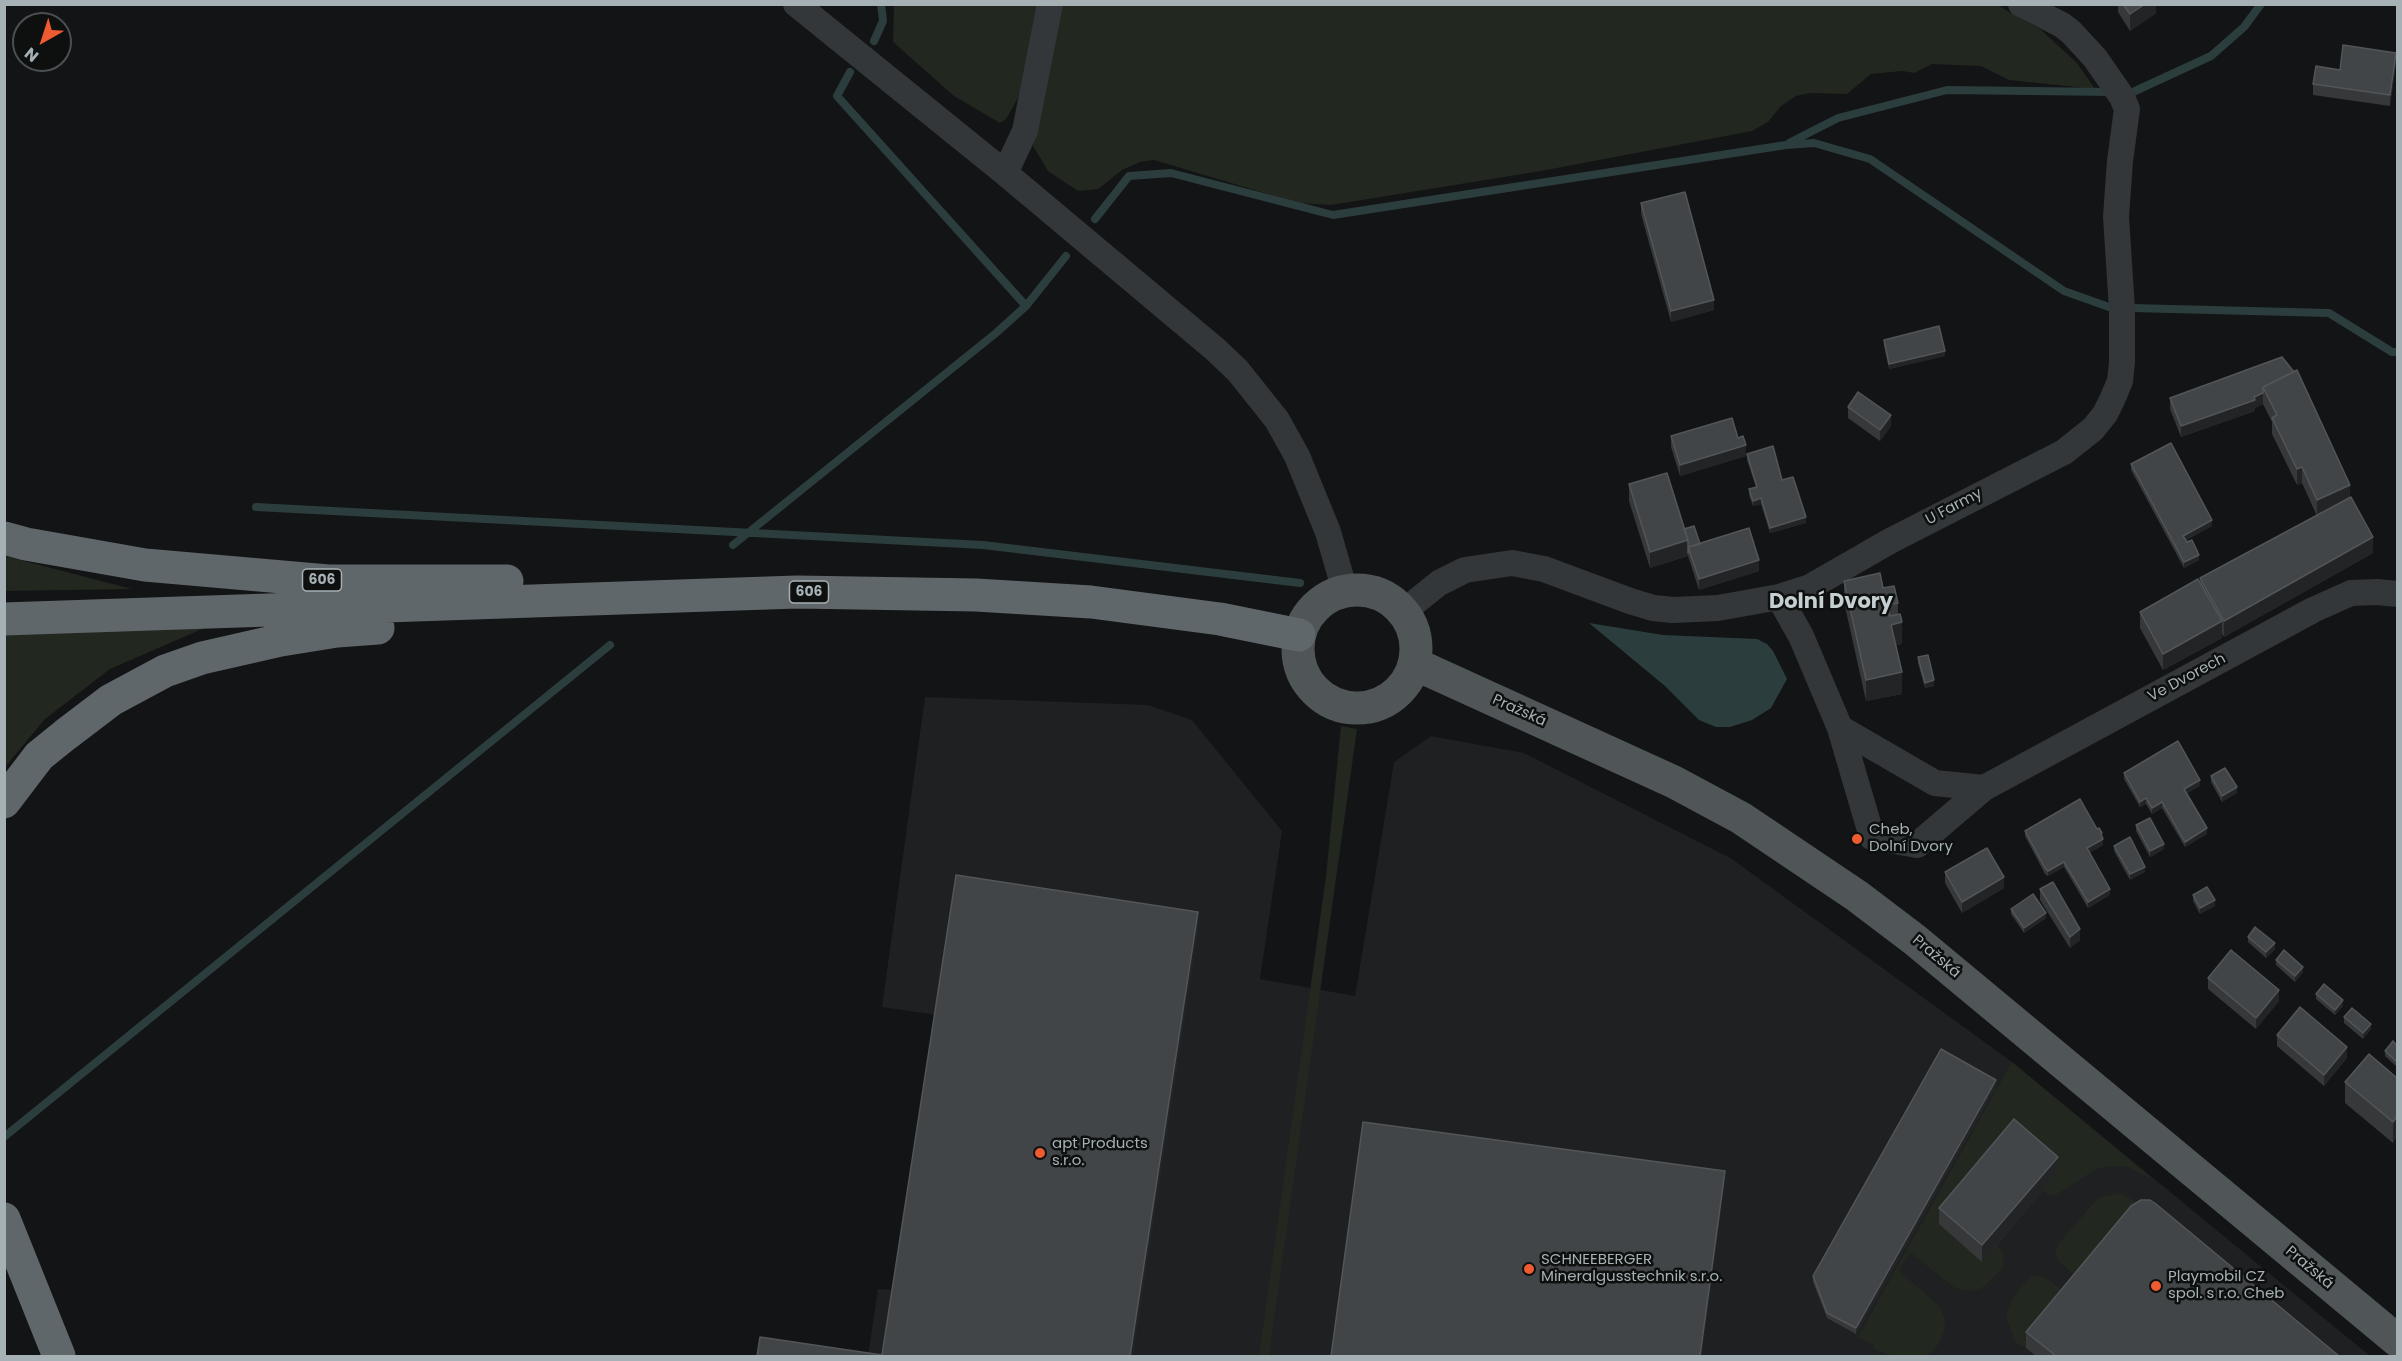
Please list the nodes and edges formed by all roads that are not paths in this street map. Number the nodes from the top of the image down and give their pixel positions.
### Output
1 (796, 4) edge
2 (1050, 4) edge
3 (2021, 4) edge
4 (1005, 173) junction
5 (4, 538) edge
6 (1345, 591) junction
7 (2397, 594) edge
8 (1779, 597) junction
9 (642, 599) junction
10 (1403, 612) junction
11 (4, 619) edge
12 (1299, 635) junction
13 (1415, 664) junction
14 (1840, 728) junction
15 (1984, 788) junction
16 (4, 802) edge
17 (4, 1219) edge
18 (4, 1276) edge
19 (2397, 1341) edge
20 (36, 1356) edge
21 (59, 1356) edge

1 - 4 street
2 - 4 street
3 - 8 street, U Farmy
4 - 6 street
5 - 9 highway, 606
6 - 10 main road
6 - 12 main road
7 - 15 street, Ve Dvorech
8 - 10 street, U Farmy
8 - 14 street, Ve Dvorech
9 - 11 highway, 606
9 - 12 highway, 606
9 - 16 highway
10 - 13 main road
12 - 13 main road
13 - 19 main road, Pražská
14 - 15 street
14 - 15 street, Ve Dvorech
17 - 21 highway
18 - 20 highway

